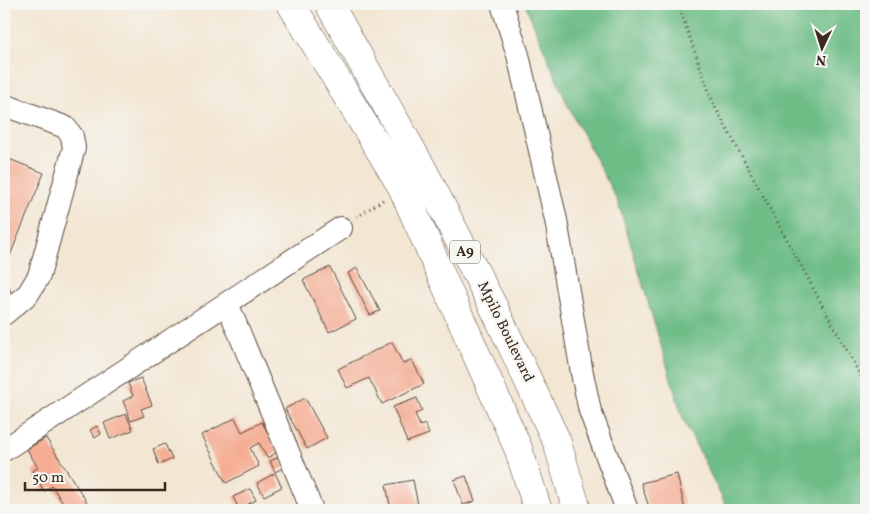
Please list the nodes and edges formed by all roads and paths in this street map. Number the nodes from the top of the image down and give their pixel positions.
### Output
1 (291, 4) edge
2 (329, 4) edge
3 (502, 4) edge
4 (678, 4) edge
5 (4, 105) edge
6 (402, 187) junction
7 (341, 228) joint
8 (227, 303) junction
9 (4, 314) edge
10 (866, 386) edge
11 (4, 450) edge
12 (312, 510) edge
13 (538, 510) edge
14 (577, 510) edge
15 (627, 510) edge

1 - 6 highway, A9
2 - 14 highway, Mpilo Boulevard / A9
3 - 15 street
4 - 10 path
5 - 9 street
6 - 7 path
6 - 13 highway, A9
7 - 8 street
8 - 11 street
8 - 12 street

